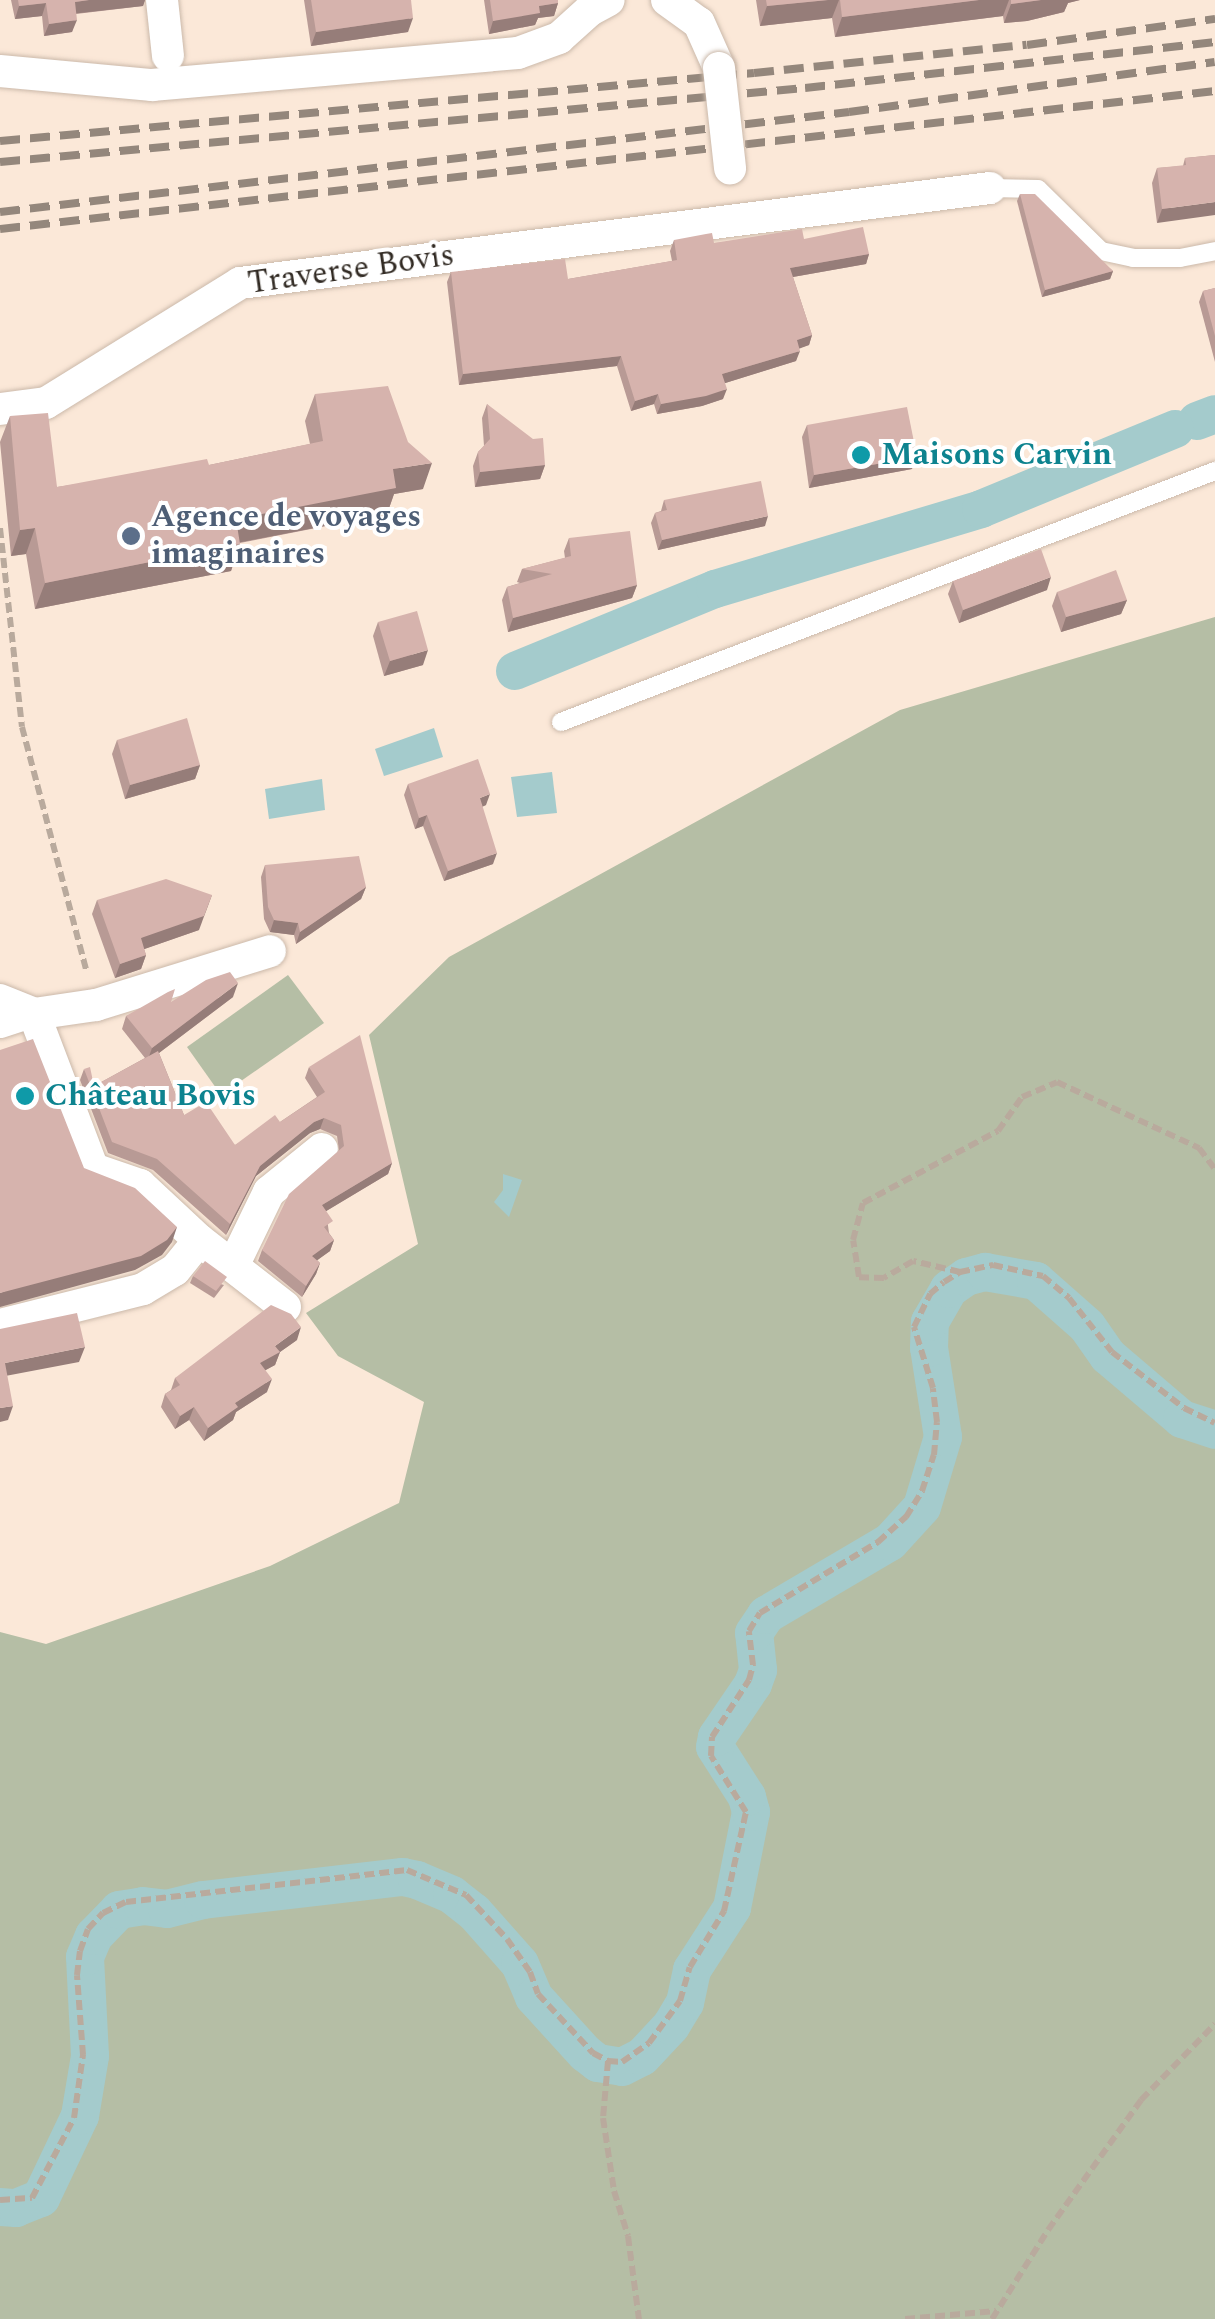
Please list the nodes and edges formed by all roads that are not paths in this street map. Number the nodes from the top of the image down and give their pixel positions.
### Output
1 (162, 0) edge
2 (609, 0) edge
3 (668, 0) edge
4 (168, 56) dead end
5 (0, 71) edge
6 (990, 188) joint
7 (734, 217) junction
8 (1215, 250) edge
9 (0, 409) edge
10 (1215, 471) edge
11 (560, 722) dead end
12 (270, 950) dead end
13 (0, 1000) edge
14 (34, 1014) junction
15 (0, 1026) edge
16 (322, 1149) dead end
17 (199, 1240) junction
18 (233, 1266) junction
19 (285, 1307) edge
20 (0, 1325) edge

1 - 4 street
2 - 5 street
3 - 7 street, bridge
6 - 7 street, Traverse Bovis
6 - 8 lane, Traverse Bovis
7 - 9 street, Traverse Bovis
10 - 11 lane
12 - 14 street
13 - 14 street
14 - 15 street
14 - 17 street
16 - 18 street
17 - 18 street
17 - 20 street
18 - 19 street

